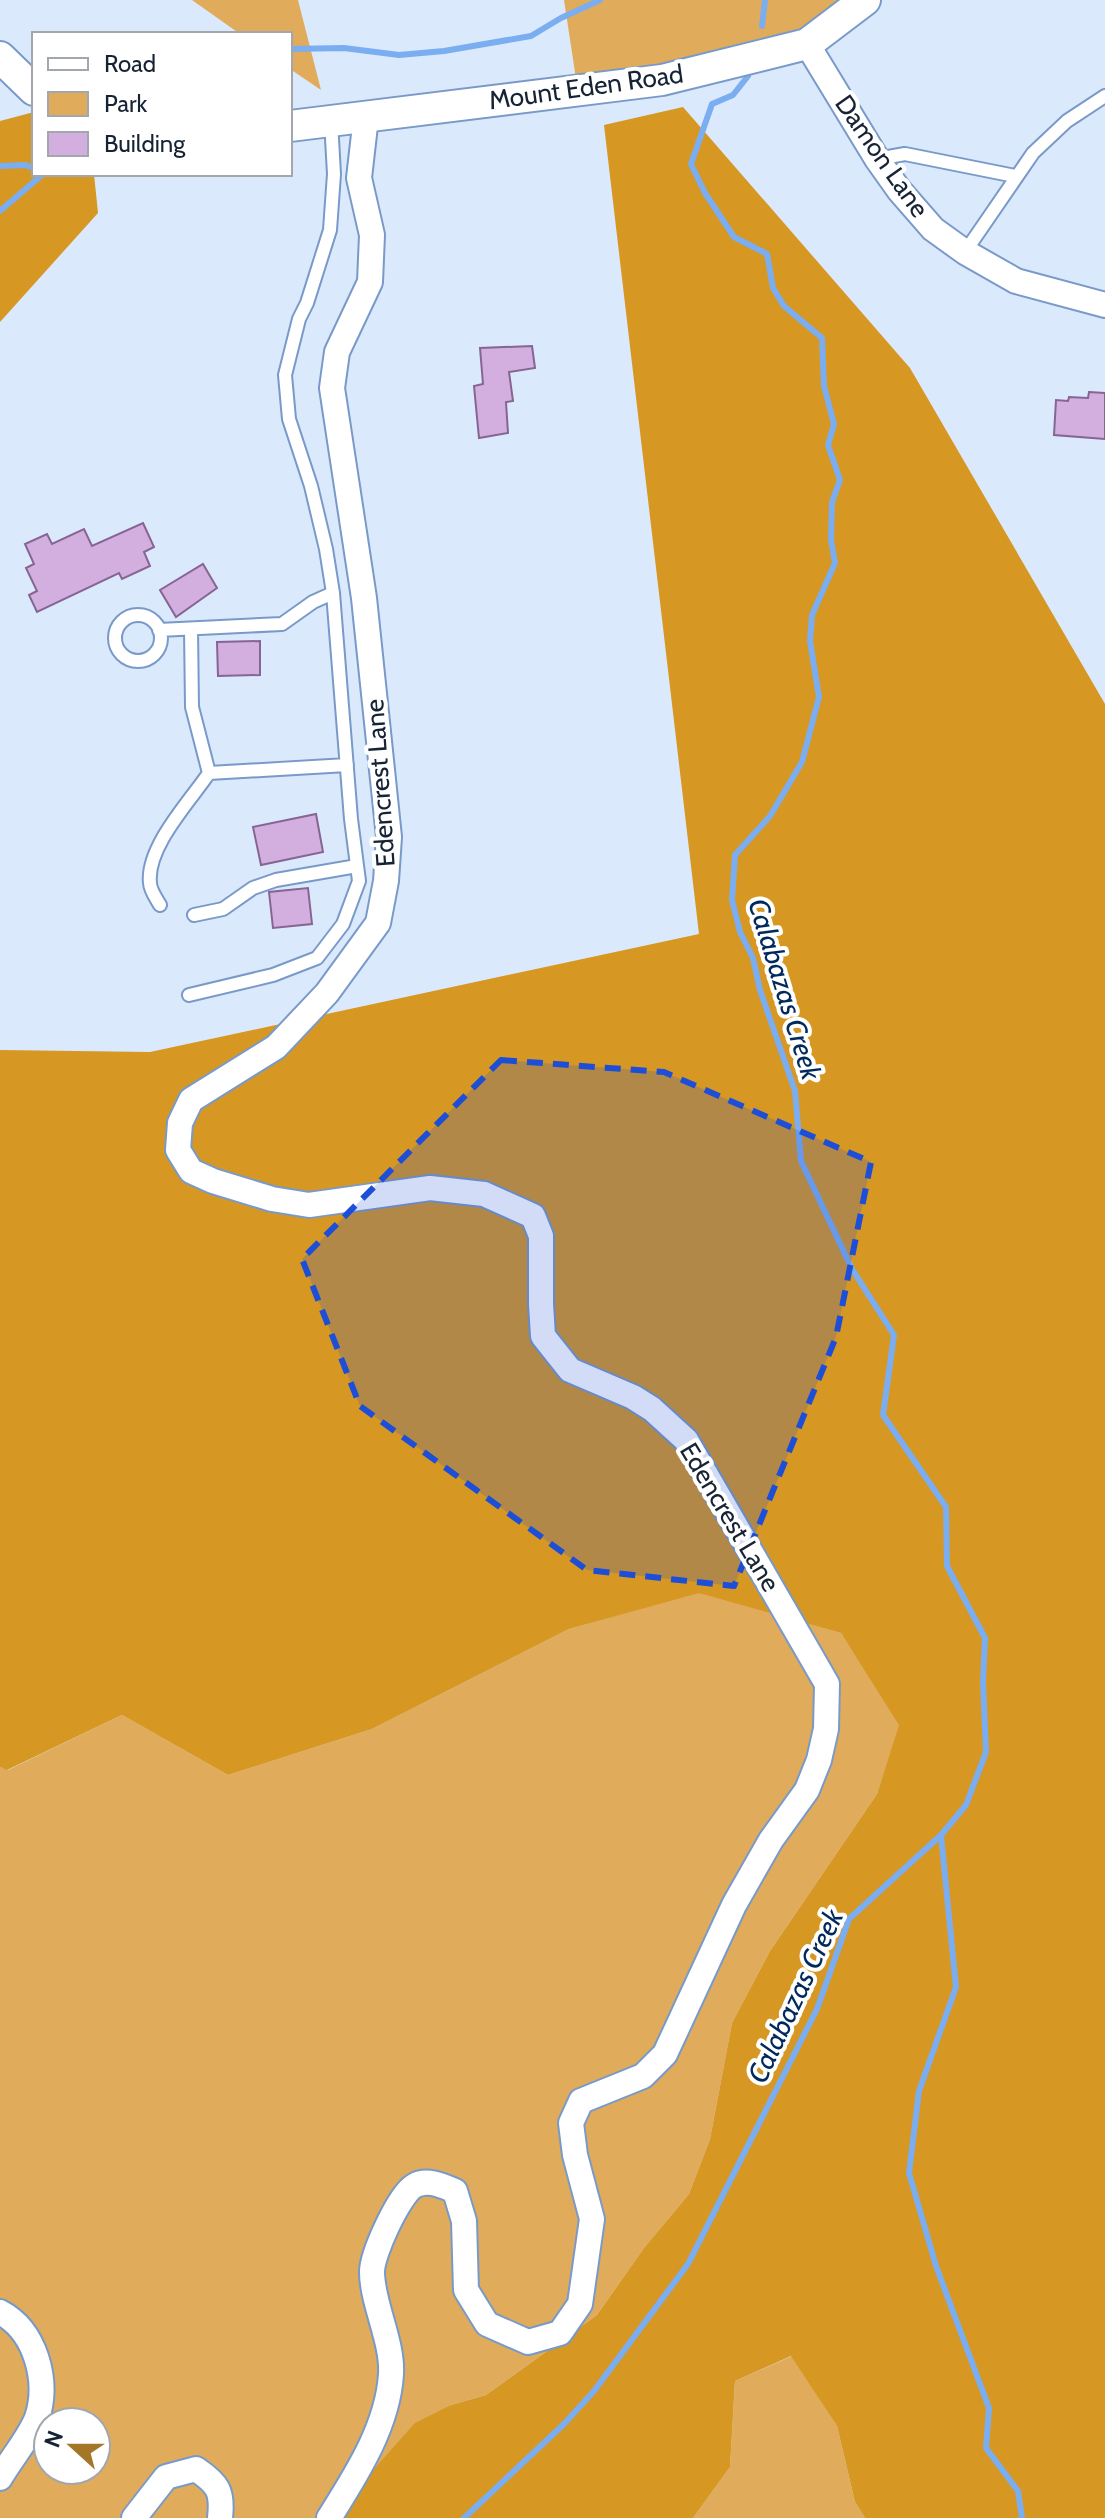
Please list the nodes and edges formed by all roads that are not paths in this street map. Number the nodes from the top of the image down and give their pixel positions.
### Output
1 (865, 0) edge
2 (807, 44) junction
3 (0, 57) edge
4 (32, 88) edge
5 (1105, 96) edge
6 (366, 117) junction
7 (331, 121) junction
8 (292, 126) edge
9 (877, 159) junction
10 (1015, 176) junction
11 (965, 252) junction
12 (1105, 305) edge
13 (333, 593) junction
14 (191, 629) junction
15 (159, 630) dead end
16 (347, 765) junction
17 (209, 773) junction
18 (357, 866) junction
19 (160, 905) dead end
20 (194, 915) dead end
21 (189, 995) dead end
22 (0, 2312) edge
23 (0, 2478) edge
24 (134, 2518) edge
25 (220, 2518) edge
26 (329, 2518) edge

1 - 2 street, Mount Eden Road
2 - 6 street, Mount Eden Road
2 - 9 street, Damon Lane
3 - 4 street
5 - 10 lane
6 - 7 street, Mount Eden Road
6 - 26 street, Edencrest Lane
7 - 8 street, Mount Eden Road
7 - 13 lane
9 - 10 lane
9 - 11 street, Damon Lane
10 - 11 lane
11 - 12 street, Damon Lane
13 - 14 lane
13 - 16 lane
14 - 15 lane
14 - 17 lane
16 - 17 lane
16 - 18 lane
17 - 19 lane
18 - 20 lane
18 - 21 lane
22 - 23 street
24 - 25 street

